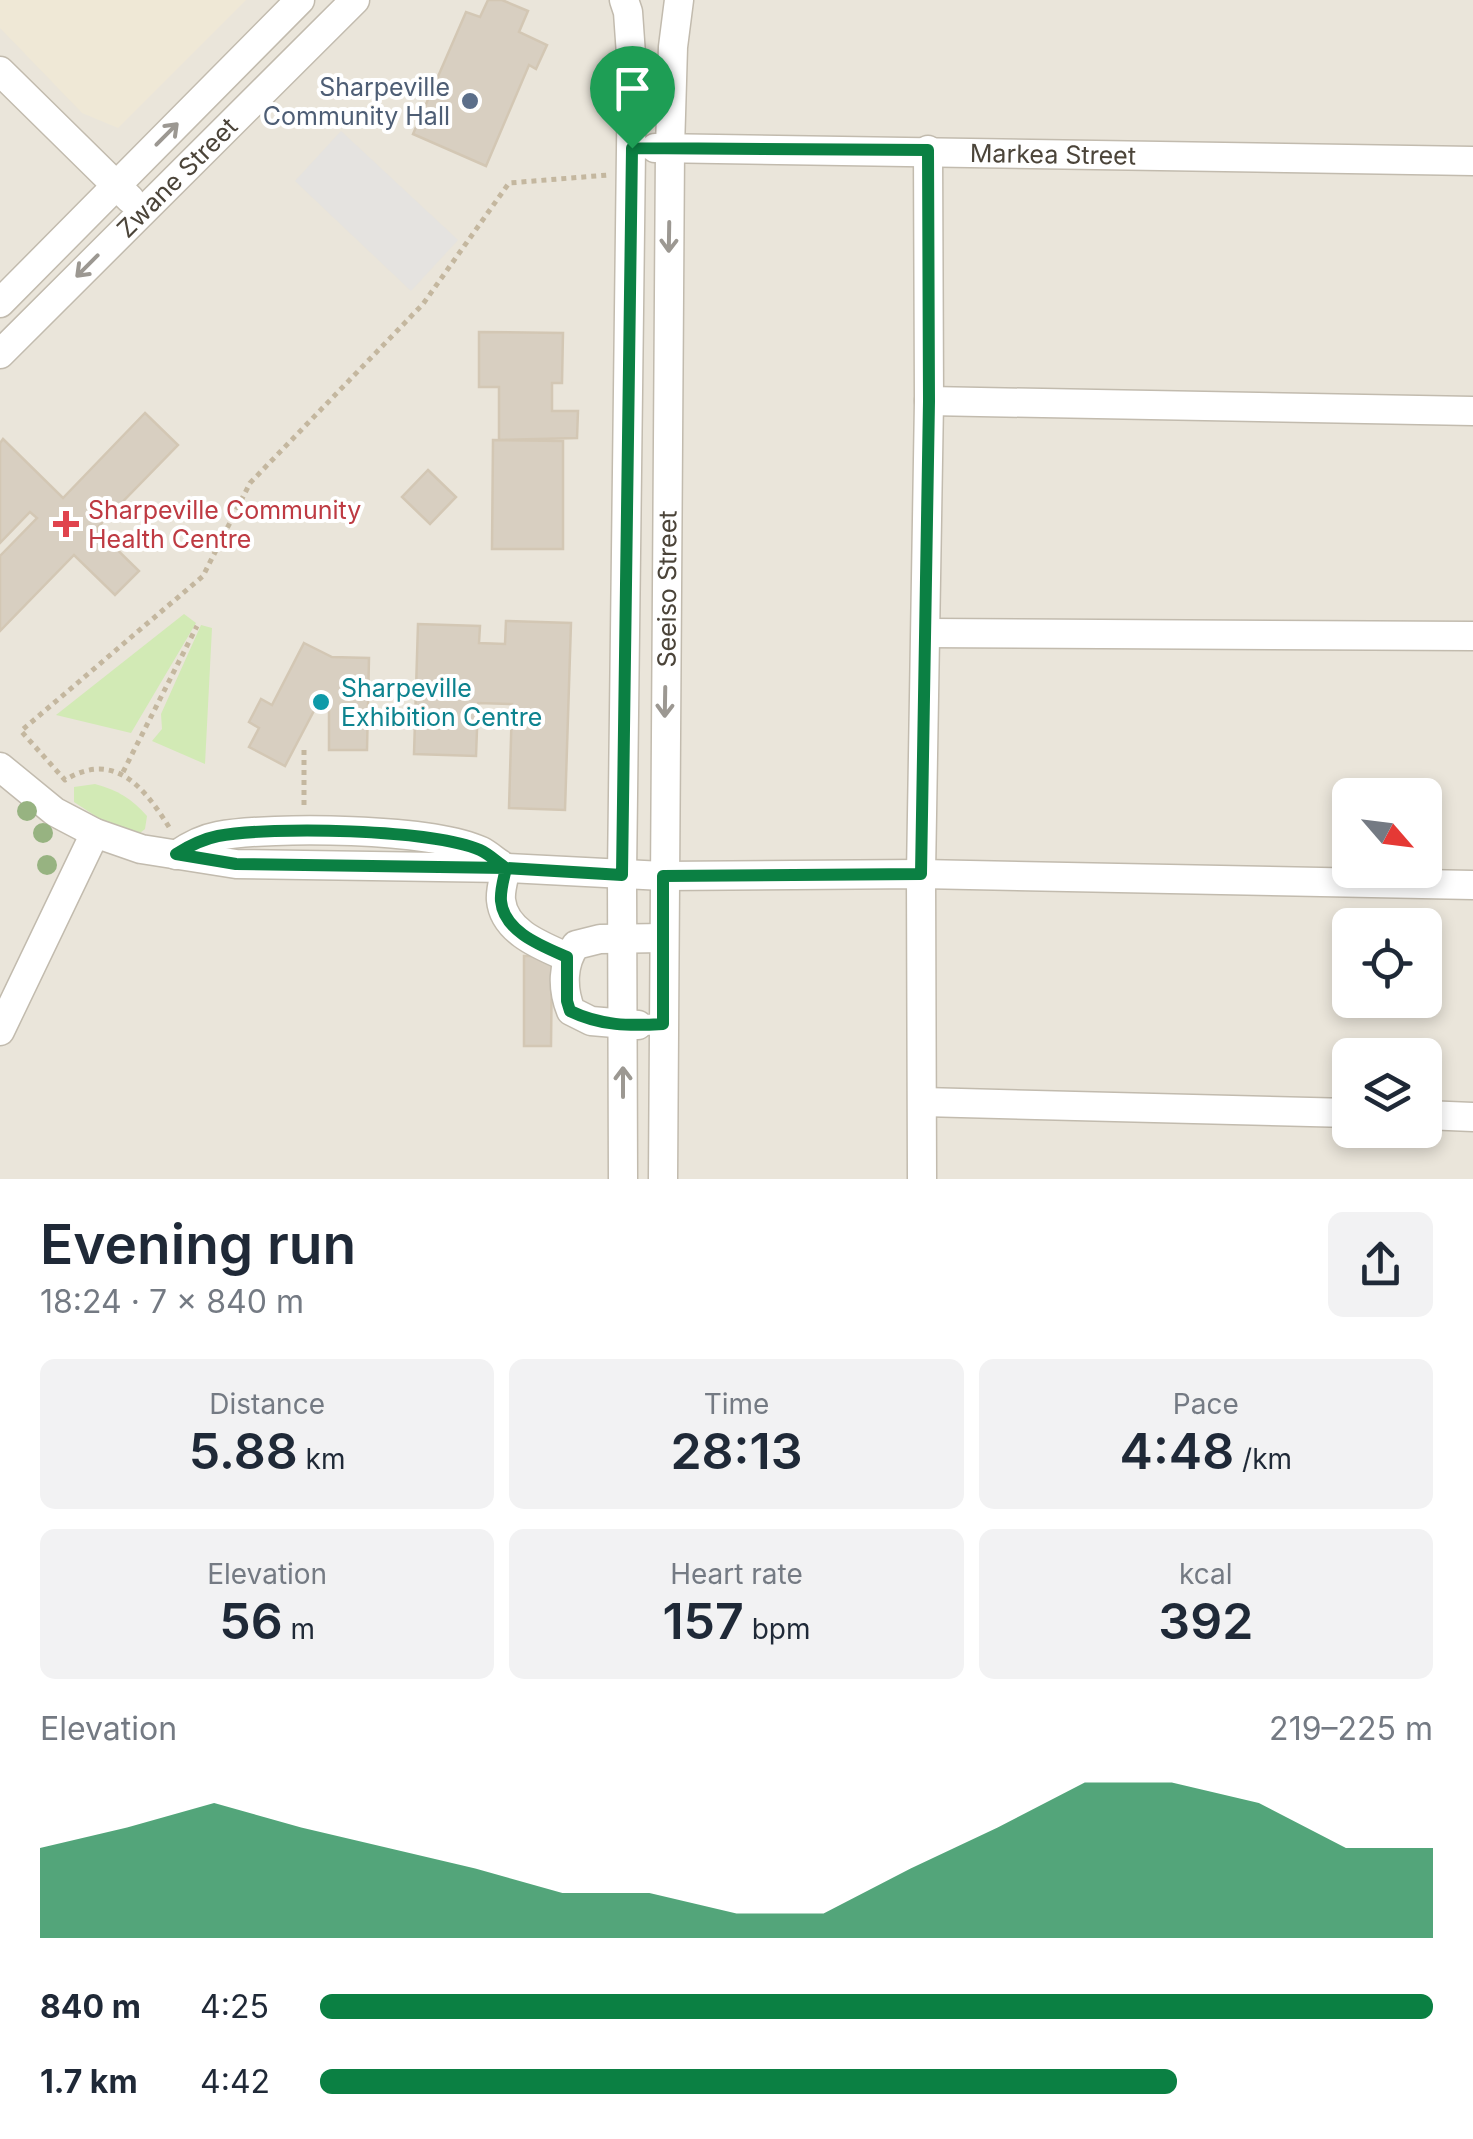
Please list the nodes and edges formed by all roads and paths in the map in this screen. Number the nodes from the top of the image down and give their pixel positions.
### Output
1 (300, 0) edge
2 (355, 0) edge
3 (624, 0) edge
4 (680, 0) edge
5 (0, 71) edge
6 (632, 148) junction
7 (670, 148) junction
8 (928, 150) junction
9 (1473, 160) edge
10 (612, 175) dead end
11 (116, 186) junction
12 (141, 212) junction
13 (0, 303) edge
14 (0, 354) edge
15 (929, 401) junction
16 (1473, 411) edge
17 (197, 626) dead end
18 (926, 633) junction
19 (1473, 636) edge
20 (304, 748) dead end
21 (0, 766) edge
22 (123, 772) junction
23 (304, 815) dead end
24 (95, 833) junction
25 (172, 841) junction
26 (506, 868) junction
27 (921, 874) junction
28 (622, 875) junction
29 (663, 876) junction
30 (1473, 885) edge
31 (622, 938) junction
32 (663, 938) junction
33 (567, 957) junction
34 (663, 1024) junction
35 (623, 1026) junction
36 (0, 1031) edge
37 (923, 1102) junction
38 (1332, 1113) edge
39 (1442, 1115) edge
40 (1473, 1116) edge
41 (623, 1179) edge
42 (663, 1179) edge
43 (922, 1179) edge

11 -> 1 street, Zwane Street
2 - 12 street, Zwane Street
3 - 6 street, Seeiso Street
4 - 7 street, Seeiso Street
5 - 11 street
6 - 7 street, Markea Street
6 - 28 street, Seeiso Street
7 - 8 street, Markea Street
7 -> 29 street, Seeiso Street
8 - 9 street, Markea Street
8 - 15 street
10 - 22 path
11 - 12 street
11 - 13 street, Zwane Street
12 -> 14 street, Zwane Street
15 - 16 street
15 - 18 street
17 - 22 path
18 - 19 street
18 - 27 street
20 - 23 path
21 - 24 street
22 - 25 path
24 - 25 street
24 - 36 street
25 - 26 street
26 - 28 street
26 - 33 street
27 - 29 street
27 - 30 street
27 - 37 street
28 - 29 street
28 - 31 street, Seeiso Street
29 - 32 street, Seeiso Street
31 - 32 street
31 - 33 street
31 - 35 street, Seeiso Street
32 - 34 street, Seeiso Street
33 - 35 street
34 - 35 street
34 - 42 street, Seeiso Street
41 -> 35 street, Seeiso Street
37 - 38 street
37 - 43 street
39 - 40 street

